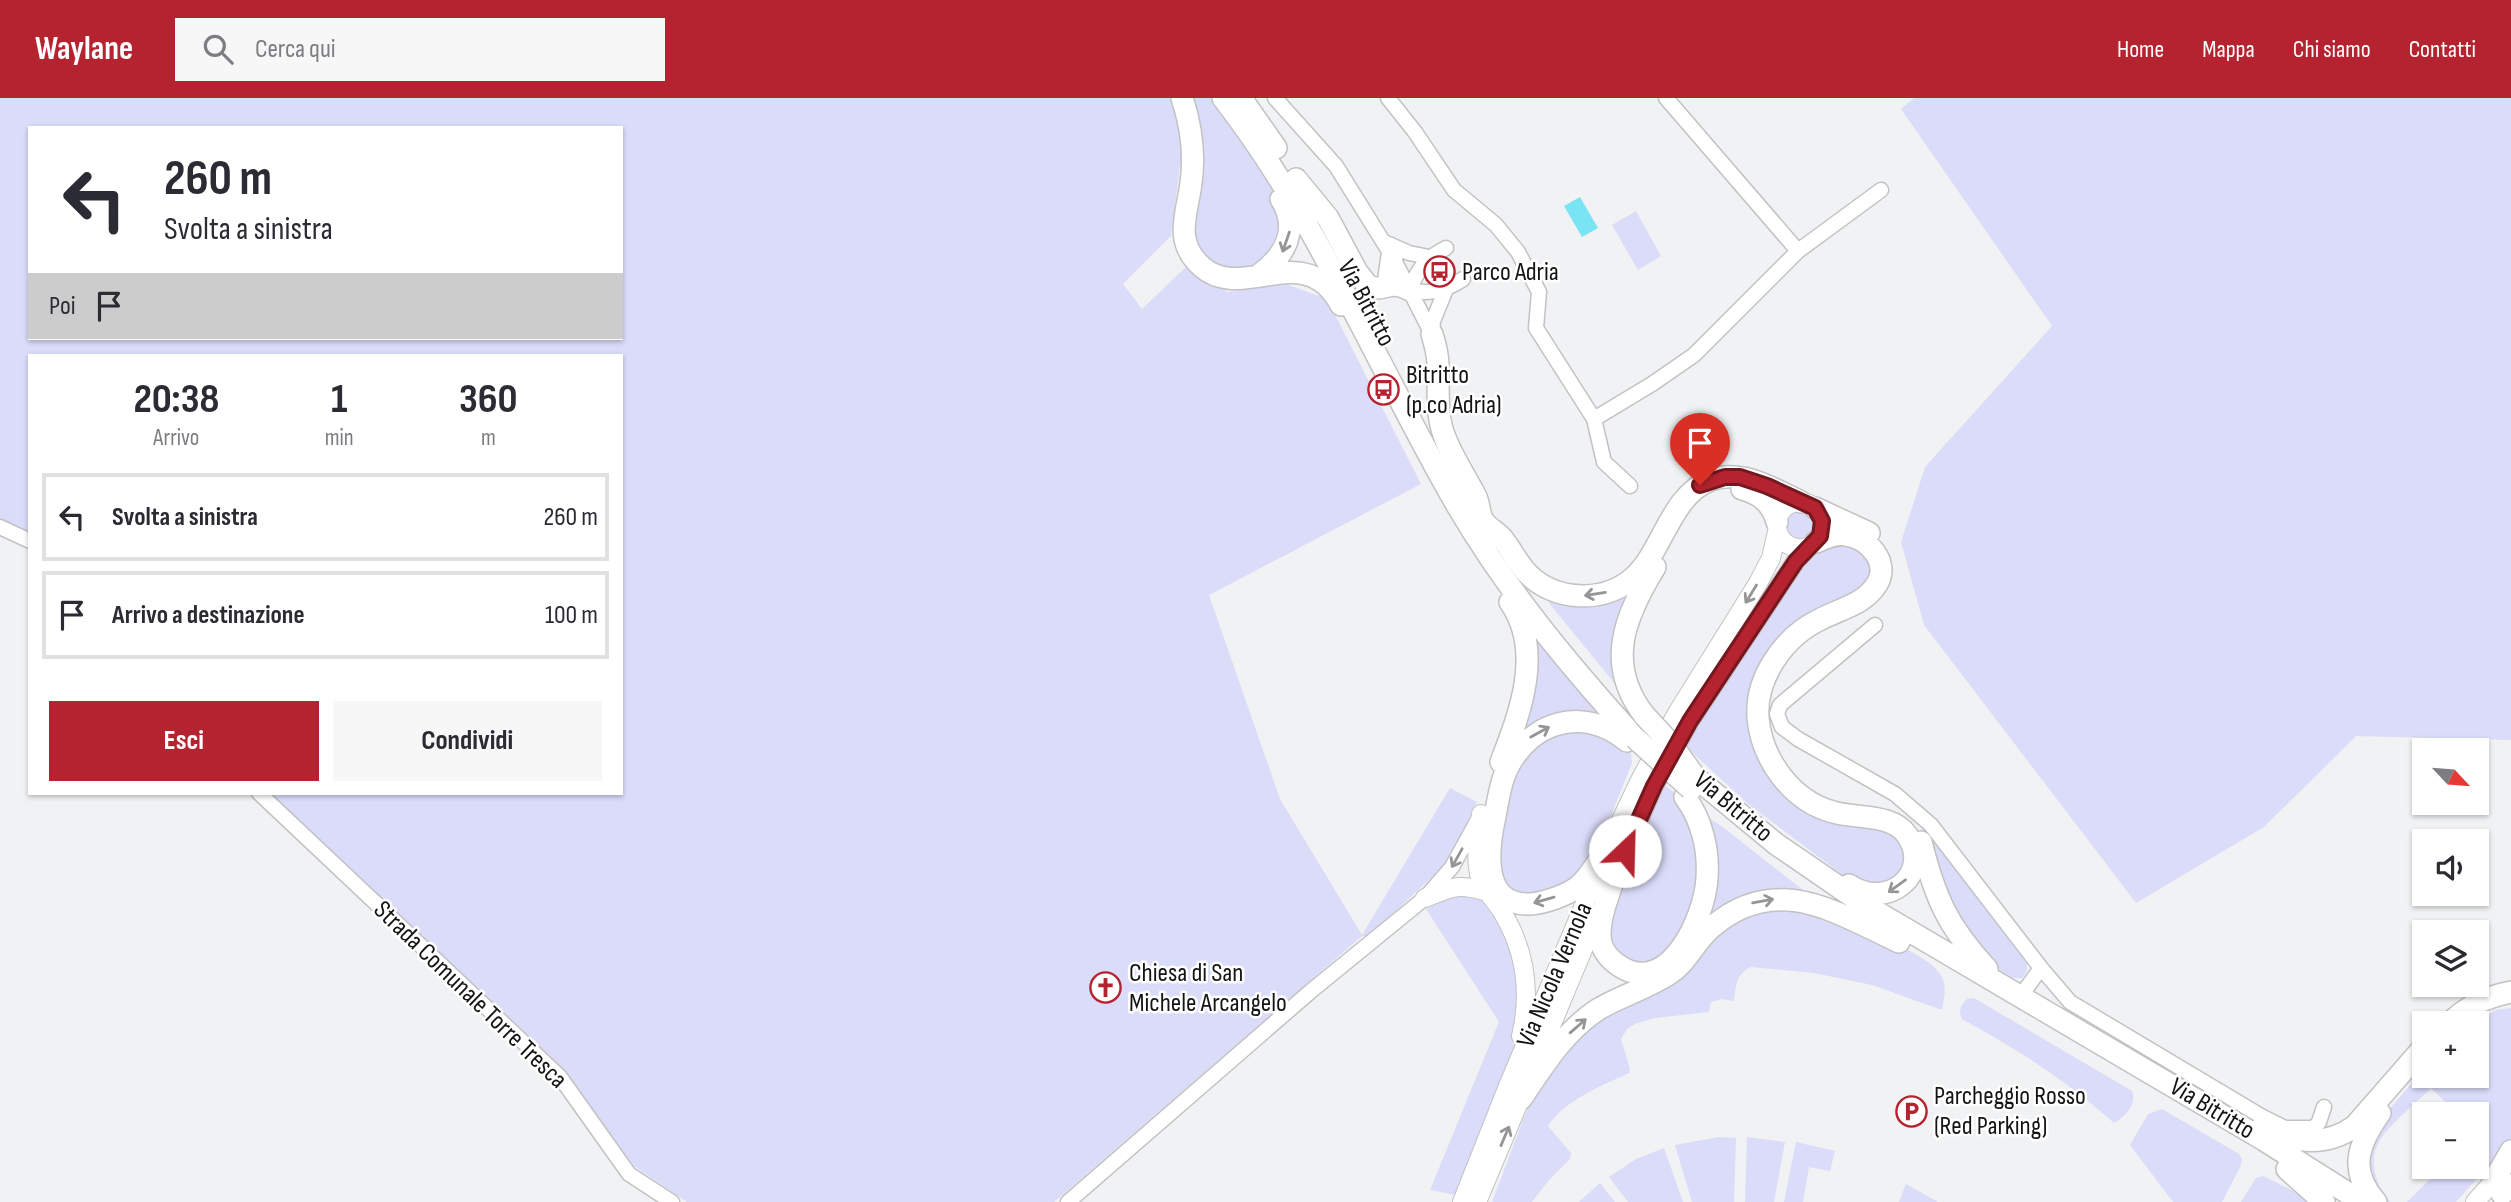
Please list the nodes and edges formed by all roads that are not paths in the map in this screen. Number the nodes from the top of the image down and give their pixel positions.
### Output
1 (1182, 98) edge
2 (1215, 98) edge
3 (1223, 98) edge
4 (1241, 98) edge
5 (1275, 98) edge
6 (1388, 98) edge
7 (1666, 98) edge
8 (1296, 179) junction
9 (1881, 190) dead end
10 (1446, 248) dead end
11 (1387, 249) junction
12 (1798, 251) junction
13 (1429, 257) junction
14 (1257, 276) junction
15 (1463, 279) dead end
16 (1388, 284) junction
17 (1410, 289) junction
18 (1446, 289) junction
19 (1433, 334) junction
20 (1372, 344) junction
21 (1594, 419) junction
22 (1428, 452) junction
23 (1630, 486) dead end
24 (1808, 505) junction
25 (1483, 521) junction
26 (0, 527) edge
27 (1777, 527) junction
28 (28, 540) edge
29 (1813, 544) junction
30 (1875, 625) dead end
31 (1639, 734) junction
32 (1691, 788) junction
33 (261, 795) edge
34 (1727, 805) junction
35 (1481, 814) junction
36 (1611, 841) junction
37 (1616, 872) junction
38 (1486, 892) junction
39 (1425, 898) junction
40 (1899, 942) junction
41 (2041, 968) junction
42 (2012, 991) junction
43 (2511, 992) edge
44 (2511, 1003) edge
45 (2465, 1011) edge
46 (2483, 1011) edge
47 (2412, 1061) edge
48 (2148, 1072) junction
49 (2412, 1074) edge
50 (1514, 1092) junction
51 (2324, 1107) dead end
52 (2511, 1151) edge
53 (2511, 1161) edge
54 (2287, 1169) junction
55 (2502, 1190) edge
56 (1471, 1199) edge
57 (672, 1202) edge
58 (1068, 1202) edge
59 (2324, 1202) edge
60 (2338, 1202) edge
61 (2362, 1202) edge
62 (2376, 1202) edge
63 (2475, 1202) edge

1 - 14 highway
2 -> 14 highway
3 - 20 highway, Via Bitritto
4 - 8 highway, Via Bitritto
5 - 11 street
6 - 21 street
7 - 12 street
8 - 16 highway
8 - 25 highway, Via Bitritto
9 - 12 street
10 - 13 street
11 - 13 street
11 - 16 highway
11 - 17 street
12 - 21 street
13 - 17 street
13 - 18 street
14 - 20 highway
15 - 18 street
16 - 17 highway
17 - 18 street
17 - 19 street
18 - 19 street
19 - 25 highway
20 - 22 highway, Via Bitritto
21 - 23 street
22 - 31 highway, Via Bitritto
22 - 35 highway
24 -> 25 highway
24 - 27 main road
24 - 29 main road
24 - 42 highway
25 - 31 highway, Via Bitritto
26 - 28 street
27 - 29 main road
27 - 31 highway
27 -> 36 main road, Via Nicola Vernola
29 -> 34 highway
29 - 37 main road, Via Nicola Vernola
30 - 41 street
31 - 32 highway, Via Bitritto, bridge
31 - 32 highway, Via Bitritto, bridge
36 -> 31 highway
32 - 34 highway, Via Bitritto
32 - 37 highway
32 - 40 highway, Via Bitritto
33 - 57 street, Strada Comunale Torre Tresca
34 - 42 highway, Via Bitritto
35 - 38 main road
35 -> 39 street
36 - 50 main road, Via Nicola Vernola
37 - 50 main road, Via Nicola Vernola
38 - 39 main road
38 - 50 main road
39 - 58 street
50 -> 40 highway
40 - 54 highway, Via Bitritto
41 - 42 street
41 - 51 street
42 - 48 highway, Via Bitritto
43 - 45 highway
44 - 46 highway
47 - 48 highway
48 - 61 highway, Via Bitritto
49 - 62 highway
50 - 56 main road, Via Nicola Vernola
52 - 55 highway
53 - 55 main road
54 - 59 highway
54 - 60 highway, Via Bitritto
55 - 63 main road

